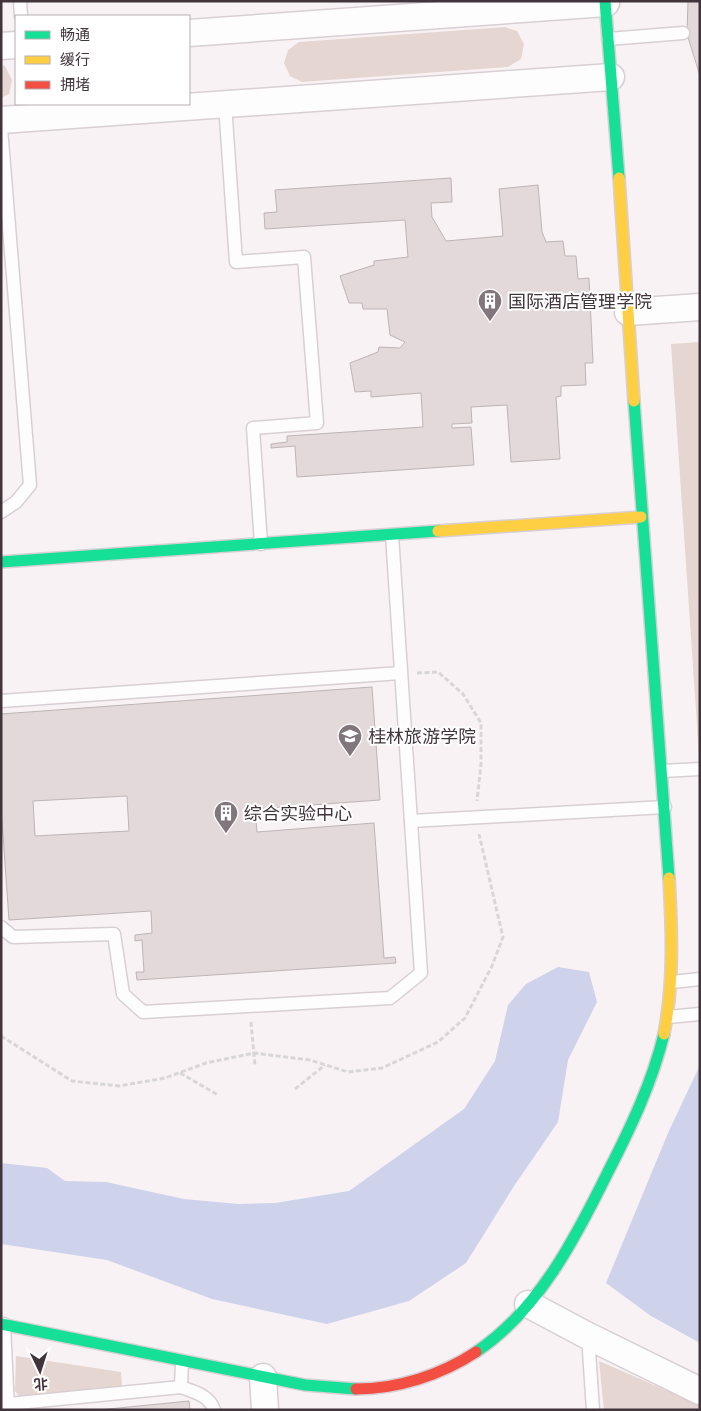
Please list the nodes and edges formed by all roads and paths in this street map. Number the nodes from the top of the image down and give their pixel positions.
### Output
1 (20, 1) edge
2 (605, 2) edge
3 (21, 15) edge
4 (190, 33) edge
5 (683, 33) dead end
6 (608, 39) junction
7 (15, 45) edge
8 (1, 46) edge
9 (611, 77) junction
10 (225, 104) junction
11 (1, 120) edge
12 (1, 128) edge
13 (700, 307) edge
14 (628, 312) junction
15 (1, 512) edge
16 (641, 517) junction
17 (392, 535) junction
18 (261, 544) junction
19 (1, 562) edge
20 (401, 673) junction
21 (1, 701) edge
22 (700, 769) edge
23 (662, 771) junction
24 (665, 807) junction
25 (477, 817) junction
26 (411, 821) junction
27 (1, 928) edge
28 (700, 979) edge
29 (672, 982) junction
30 (250, 1006) junction
31 (700, 1014) edge
32 (668, 1017) junction
33 (1, 1036) edge
34 (254, 1053) junction
35 (325, 1065) junction
36 (255, 1066) dead end
37 (179, 1073) junction
38 (295, 1089) dead end
39 (218, 1095) dead end
40 (528, 1304) junction
41 (3, 1324) edge
42 (588, 1336) junction
43 (182, 1361) junction
44 (263, 1377) junction
45 (181, 1388) junction
46 (700, 1391) edge
47 (8, 1407) edge
48 (214, 1410) edge
49 (265, 1410) edge
50 (593, 1410) edge

1 - 3 lane
2 - 4 street
2 - 6 street
5 - 6 lane
6 - 9 street
7 - 8 street
9 - 10 street
9 - 14 street
10 - 11 street
10 - 18 lane
12 - 15 lane
13 - 14 street
14 - 16 street
16 - 17 street
16 - 23 street
17 - 18 street
17 - 20 lane
18 - 19 street
20 - 21 lane
20 - 25 path
20 - 26 lane
22 - 23 lane
23 - 24 street
24 - 25 lane
24 - 29 street
25 - 26 lane
25 - 35 path
26 - 30 lane
27 - 30 lane
28 - 29 lane
29 - 32 street
30 - 34 path
31 - 32 lane
32 - 40 street
33 - 37 path
34 - 35 path
34 - 36 path
34 - 37 path
35 - 38 path
37 - 39 path
40 - 42 street
40 - 44 street
41 - 43 street
41 - 47 lane
42 - 46 street
42 - 50 lane
43 - 44 street
43 - 45 lane
44 - 49 street
45 - 47 lane
45 - 48 lane

